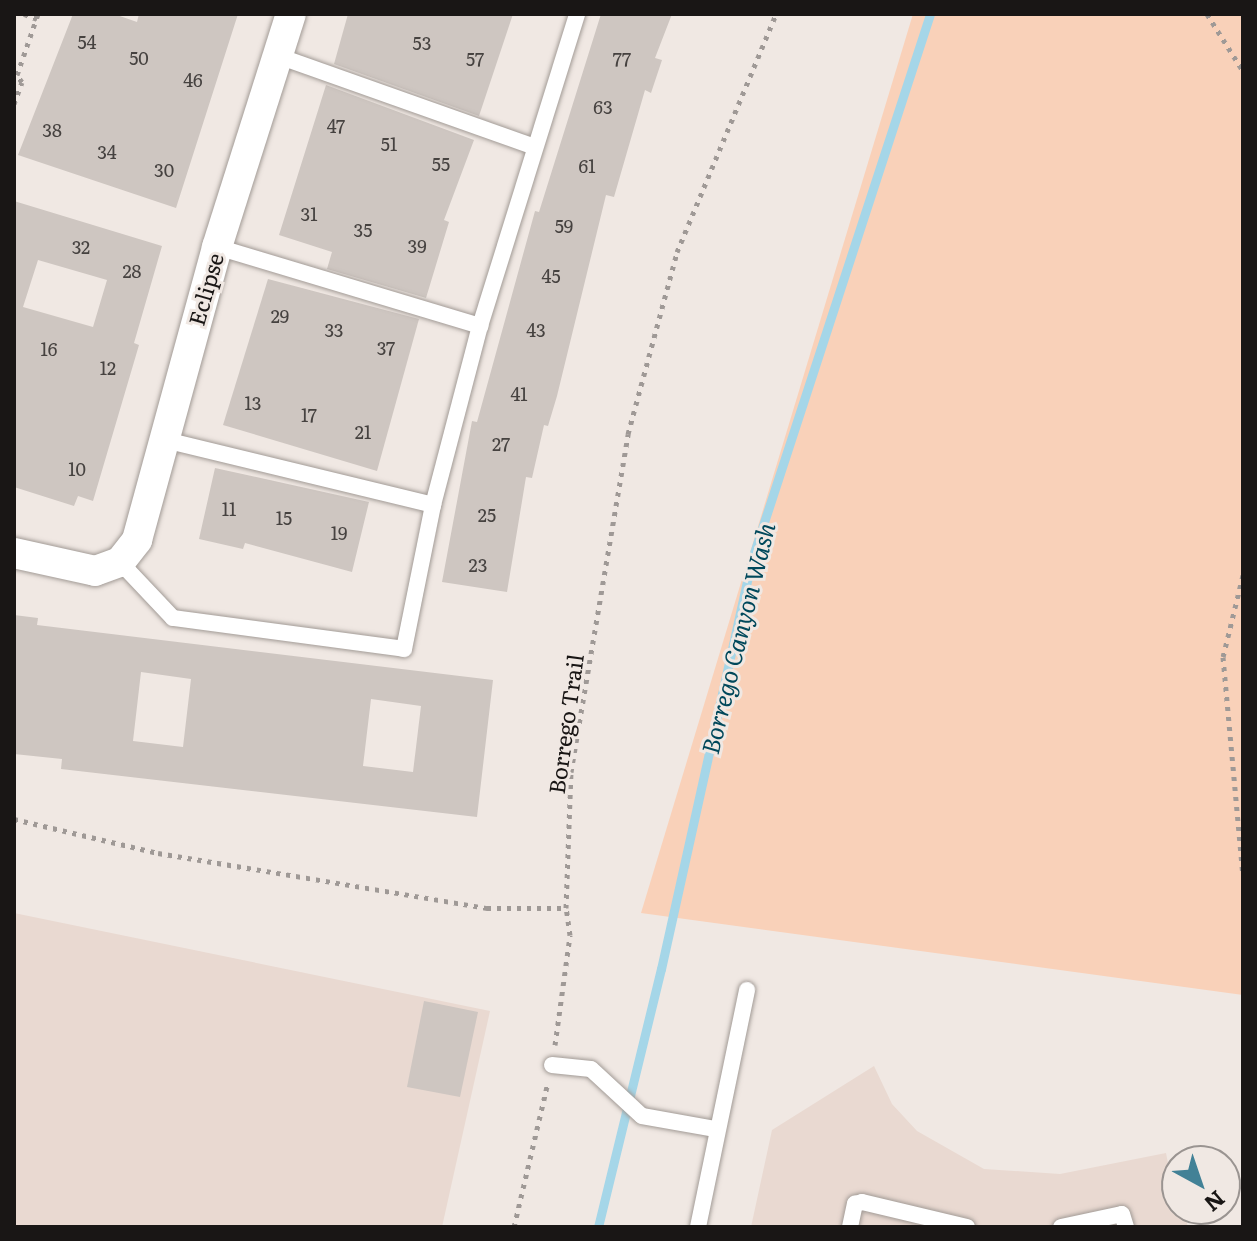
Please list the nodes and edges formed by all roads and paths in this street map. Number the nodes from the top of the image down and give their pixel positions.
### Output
1 (24, 14) edge
2 (291, 14) edge
3 (577, 14) edge
4 (776, 14) edge
5 (1207, 14) edge
6 (38, 16) edge
7 (278, 56) junction
8 (1243, 71) edge
9 (14, 104) edge
10 (532, 146) junction
11 (217, 247) junction
12 (480, 326) junction
13 (161, 439) junction
14 (433, 505) junction
15 (14, 553) edge
16 (120, 562) junction
17 (1243, 575) edge
18 (14, 819) edge
19 (1243, 876) edge
20 (747, 990) dead end
21 (552, 1065) dead end
22 (716, 1129) junction
23 (698, 1227) edge
24 (850, 1227) edge
25 (967, 1227) edge
26 (1061, 1227) edge
27 (1126, 1227) edge

1 - 6 path
2 - 7 street, Eclipse
3 - 10 lane
4 - 18 path, Borrego Trail
5 - 8 path
6 - 9 path
7 - 10 lane
7 - 11 street, Eclipse
10 - 12 lane
11 - 12 lane
11 - 13 street, Eclipse
12 - 14 lane
13 - 14 lane
13 - 16 street, Eclipse
14 - 16 lane
15 - 16 street
17 - 19 path
20 - 22 lane
21 - 22 lane
22 - 23 lane
24 - 25 lane
26 - 27 lane

